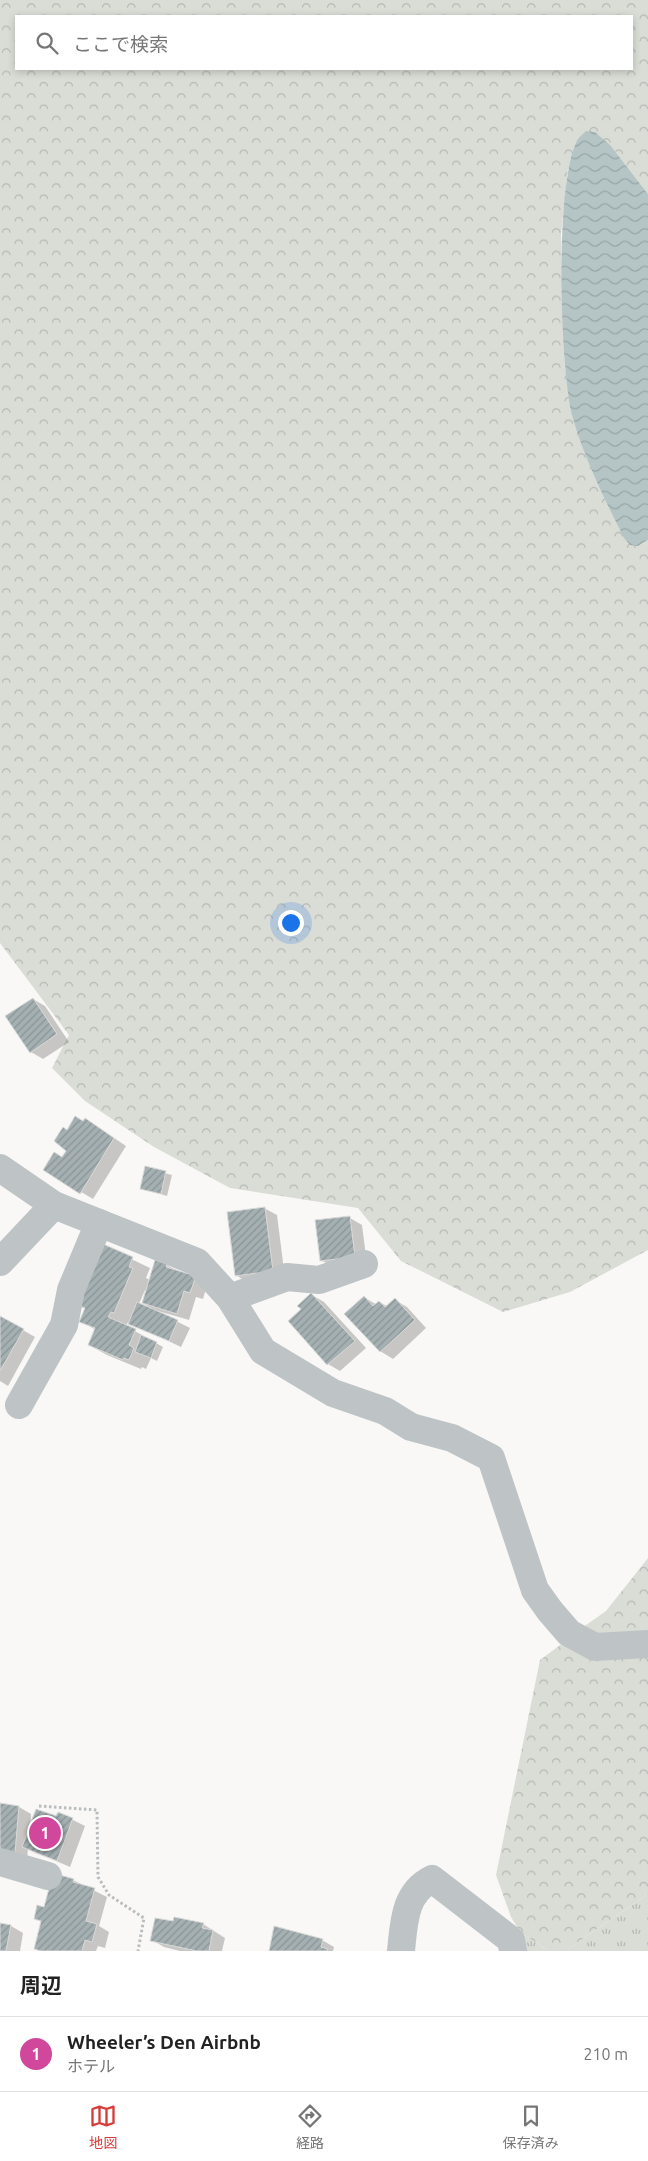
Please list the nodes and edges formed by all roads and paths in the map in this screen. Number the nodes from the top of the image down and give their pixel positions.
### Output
1 (0, 1168) edge
2 (54, 1205) junction
3 (98, 1223) junction
4 (1, 1259) edge
5 (364, 1264) dead end
6 (230, 1298) junction
7 (19, 1405) dead end
8 (648, 1644) edge
9 (39, 1806) dead end
10 (0, 1862) edge
11 (48, 1876) dead end
12 (138, 1951) edge
13 (401, 1951) edge
14 (513, 1951) edge

1 - 2 street
2 - 3 street
2 - 4 street
3 - 6 street
3 - 7 street
5 - 6 street
6 - 8 street
9 - 12 path
10 - 11 street
13 - 14 street

